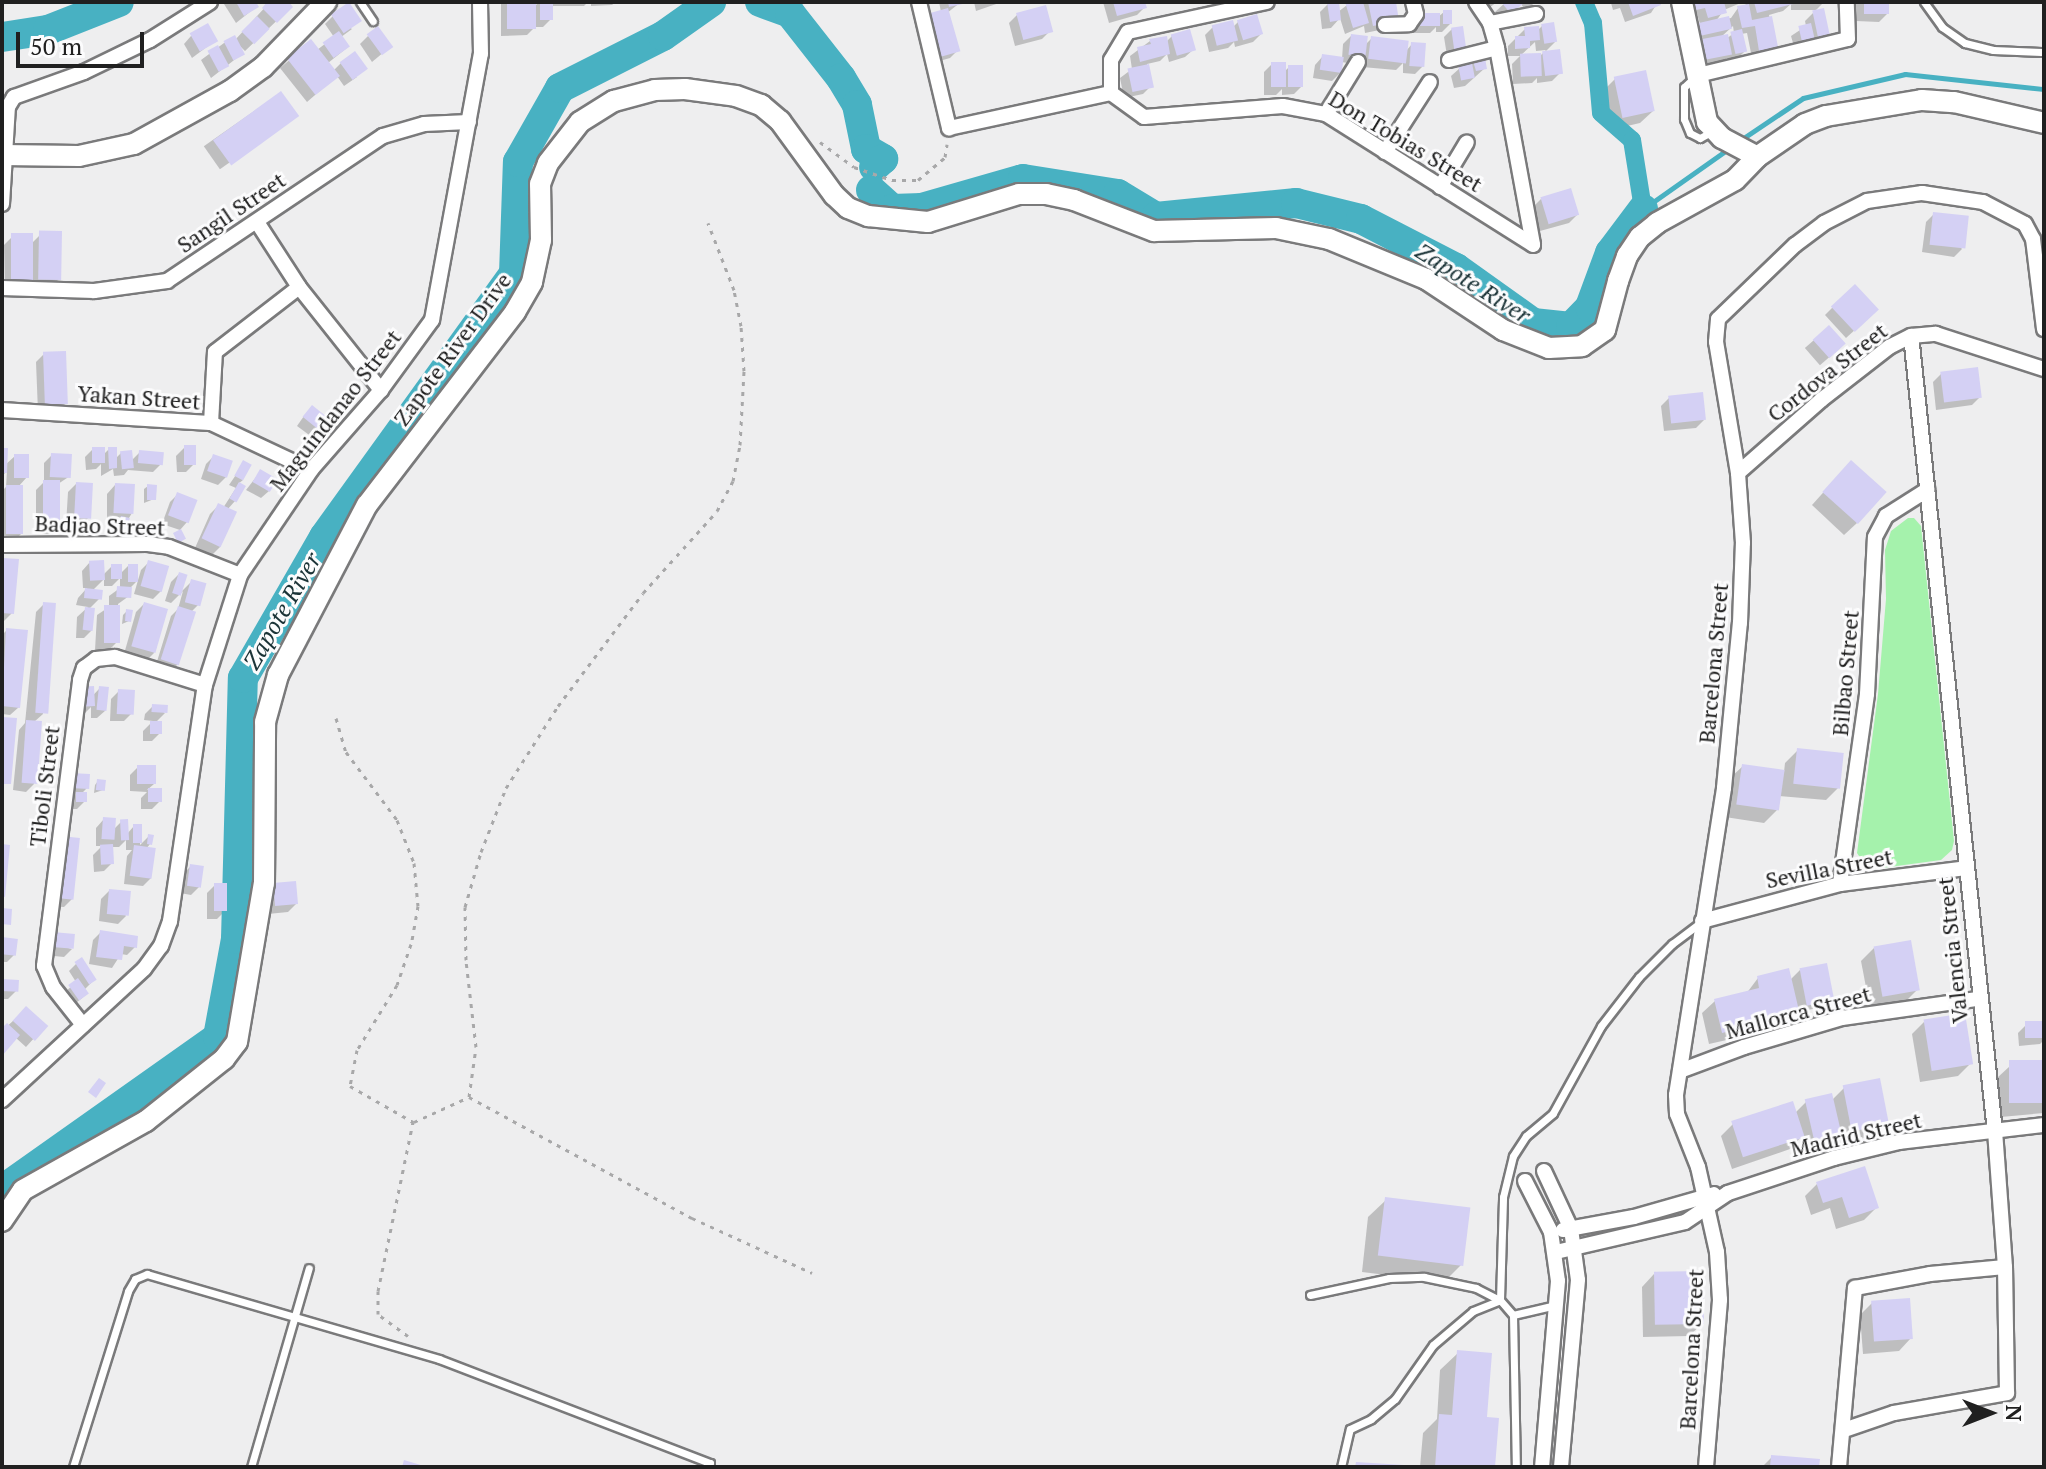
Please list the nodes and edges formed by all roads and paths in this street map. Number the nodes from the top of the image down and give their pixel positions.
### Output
1 (210, 2) edge
2 (326, 2) edge
3 (360, 2) edge
4 (480, 2) edge
5 (919, 2) edge
6 (1267, 2) edge
7 (1413, 2) edge
8 (1476, 2) edge
9 (1682, 2) edge
10 (1847, 2) edge
11 (1924, 2) edge
12 (1536, 14) dead end
13 (373, 21) dead end
14 (1490, 23) junction
15 (1385, 25) dead end
16 (1497, 48) junction
17 (2041, 52) dead end
18 (1449, 60) dead end
19 (1358, 62) dead end
20 (1698, 75) junction
21 (1430, 82) dead end
22 (1111, 93) junction
23 (1326, 114) junction
24 (469, 122) junction
25 (2044, 123) edge
26 (949, 128) junction
27 (812, 132) dead end
28 (1467, 142) dead end
29 (1385, 152) junction
30 (4, 155) edge
31 (1750, 155) junction
32 (1440, 187) junction
33 (2, 204) edge
34 (257, 222) junction
35 (708, 223) dead end
36 (299, 287) junction
37 (2, 288) edge
38 (2044, 329) edge
39 (1911, 336) junction
40 (2044, 369) edge
41 (381, 390) junction
42 (2, 410) edge
43 (211, 423) junction
44 (311, 470) junction
45 (1738, 473) junction
46 (1927, 490) junction
47 (2, 545) edge
48 (240, 575) junction
49 (205, 685) junction
50 (336, 718) dead end
51 (1966, 868) junction
52 (1840, 884) junction
53 (1702, 921) junction
54 (1978, 999) junction
55 (83, 1025) junction
56 (1680, 1071) junction
57 (469, 1097) junction
58 (2, 1100) edge
59 (413, 1122) junction
60 (2044, 1125) edge
61 (1995, 1132) junction
62 (1544, 1171) dead end
63 (1525, 1181) dead end
64 (1728, 1193) junction
65 (1705, 1194) junction
66 (1709, 1209) junction
67 (2, 1221) edge
68 (1571, 1229) junction
69 (1551, 1232) junction
70 (1576, 1248) junction
71 (1556, 1252) junction
72 (2005, 1267) junction
73 (309, 1268) dead end
74 (812, 1273) dead end
75 (1310, 1295) dead end
76 (1500, 1300) junction
77 (1556, 1305) junction
78 (1513, 1315) junction
79 (295, 1316) junction
80 (415, 1341) dead end
81 (1844, 1430) junction
82 (73, 1467) edge
83 (251, 1467) edge
84 (709, 1467) edge
85 (1341, 1467) edge
86 (1516, 1467) edge
87 (1542, 1467) edge
88 (1561, 1467) edge
89 (1706, 1467) edge
90 (1839, 1467) edge

1 - 30 street
2 - 30 street
3 - 13 lane
4 - 24 street, Maguindanao Street
5 - 26 street
6 - 22 street
7 - 15 street
8 - 14 street
9 - 20 street
10 - 20 street
11 - 17 lane
12 - 14 street
14 - 16 street
16 - 18 street
16 - 32 street, Don Tobias Street
19 - 23 street
20 - 31 street
21 - 29 street
22 - 23 street, Don Tobias Street
22 - 26 street
23 - 29 street, Don Tobias Street
24 - 34 street, Sangil Street
24 - 41 street, Maguindanao Street
25 - 31 street, Zapote River Drive
26 - 27 path
28 - 32 street
29 - 32 street, Don Tobias Street
30 - 33 street
31 - 67 street, Zapote River Drive
34 - 36 street
34 - 37 street, Sangil Street
35 - 57 path
36 - 41 street
36 - 43 street, Yakan Street
38 - 45 street, Barcelona Street
39 - 40 street, Cordova Street
39 - 45 street, Cordova Street
39 - 46 street, Valencia Street
41 - 44 street, Maguindanao Street
42 - 43 street, Yakan Street
43 - 44 street, Yakan Street
44 - 48 street, Maguindanao Street
45 - 53 street, Barcelona Street
46 - 51 street, Valencia Street
46 - 52 street, Bilbao Street
47 - 48 street, Badjao Street
48 - 49 street, Maguindanao Street
49 - 55 street, Maguindanao Street
49 - 55 street, Tiboli Street
50 - 59 path
51 - 52 street, Sevilla Street
51 - 54 street, Valencia Street
52 - 53 street, Sevilla Street
53 - 56 street, Barcelona Street
53 - 76 lane
54 - 56 street, Mallorca Street
54 - 61 street, Valencia Street
55 - 58 street, Maguindanao Street
56 - 65 street, Barcelona Street
57 - 59 path
57 - 74 path
59 - 80 path
60 - 61 street, Madrid Street
61 - 64 street, Madrid Street
61 - 72 street, Valencia Street
62 - 68 street
63 - 69 street
64 - 65 street, Madrid Street
64 - 66 street, Madrid Street
65 - 66 street, Barcelona Street
65 - 68 street, Madrid Street
66 - 70 street, Madrid Street
66 - 89 street, Barcelona Street
68 - 69 street, Madrid Street
68 - 70 street
69 - 71 street
70 - 71 street, Madrid Street
70 - 88 street
71 - 77 street
72 - 81 street, Valencia Street
72 - 81 street
73 - 79 lane
75 - 76 lane
76 - 78 lane
76 - 85 lane
77 - 78 lane
77 - 87 street
78 - 86 lane
79 - 82 lane
79 - 83 lane
79 - 84 lane
81 - 90 street

